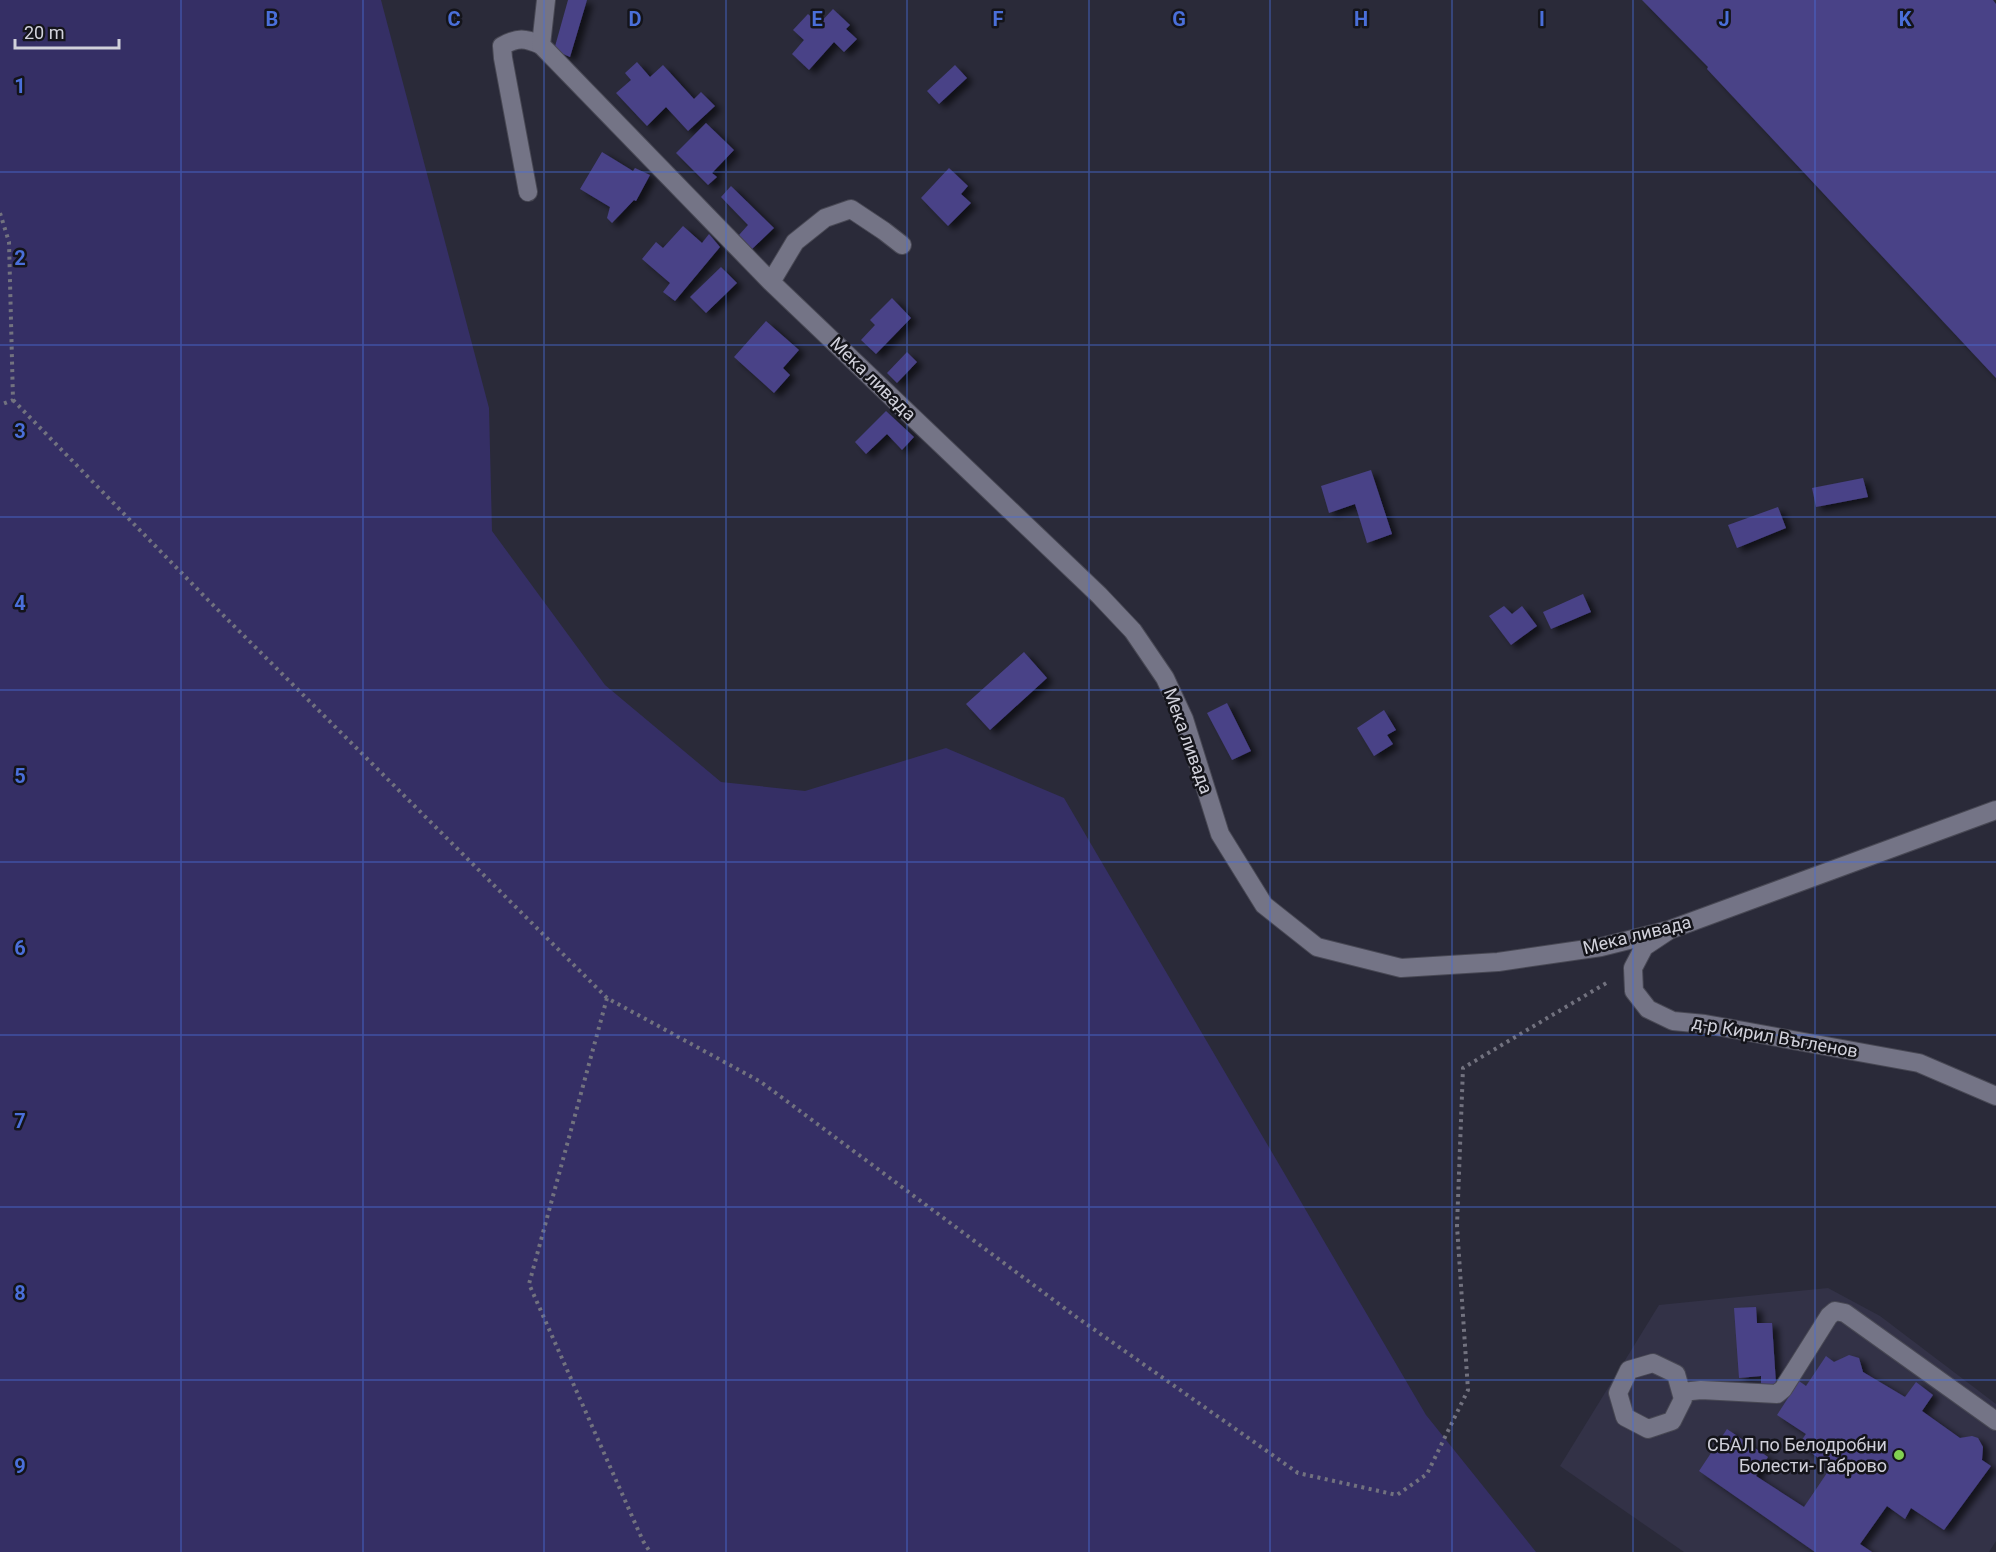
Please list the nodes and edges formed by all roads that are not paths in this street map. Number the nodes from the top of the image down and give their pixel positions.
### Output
1 (546, 0) edge
2 (541, 45) junction
3 (528, 192) dead end
4 (902, 245) dead end
5 (771, 282) junction
6 (1996, 810) edge
7 (1669, 930) junction
8 (1996, 1096) edge
9 (1682, 1392) dead end
10 (1996, 1421) edge

1 - 2 street
2 - 3 street
2 - 5 street, Мека ливада
4 - 5 street
5 - 7 street, Мека ливада
6 - 7 street, Мека ливада
7 - 8 street, д-р Кирил Въгленов
9 - 10 street

